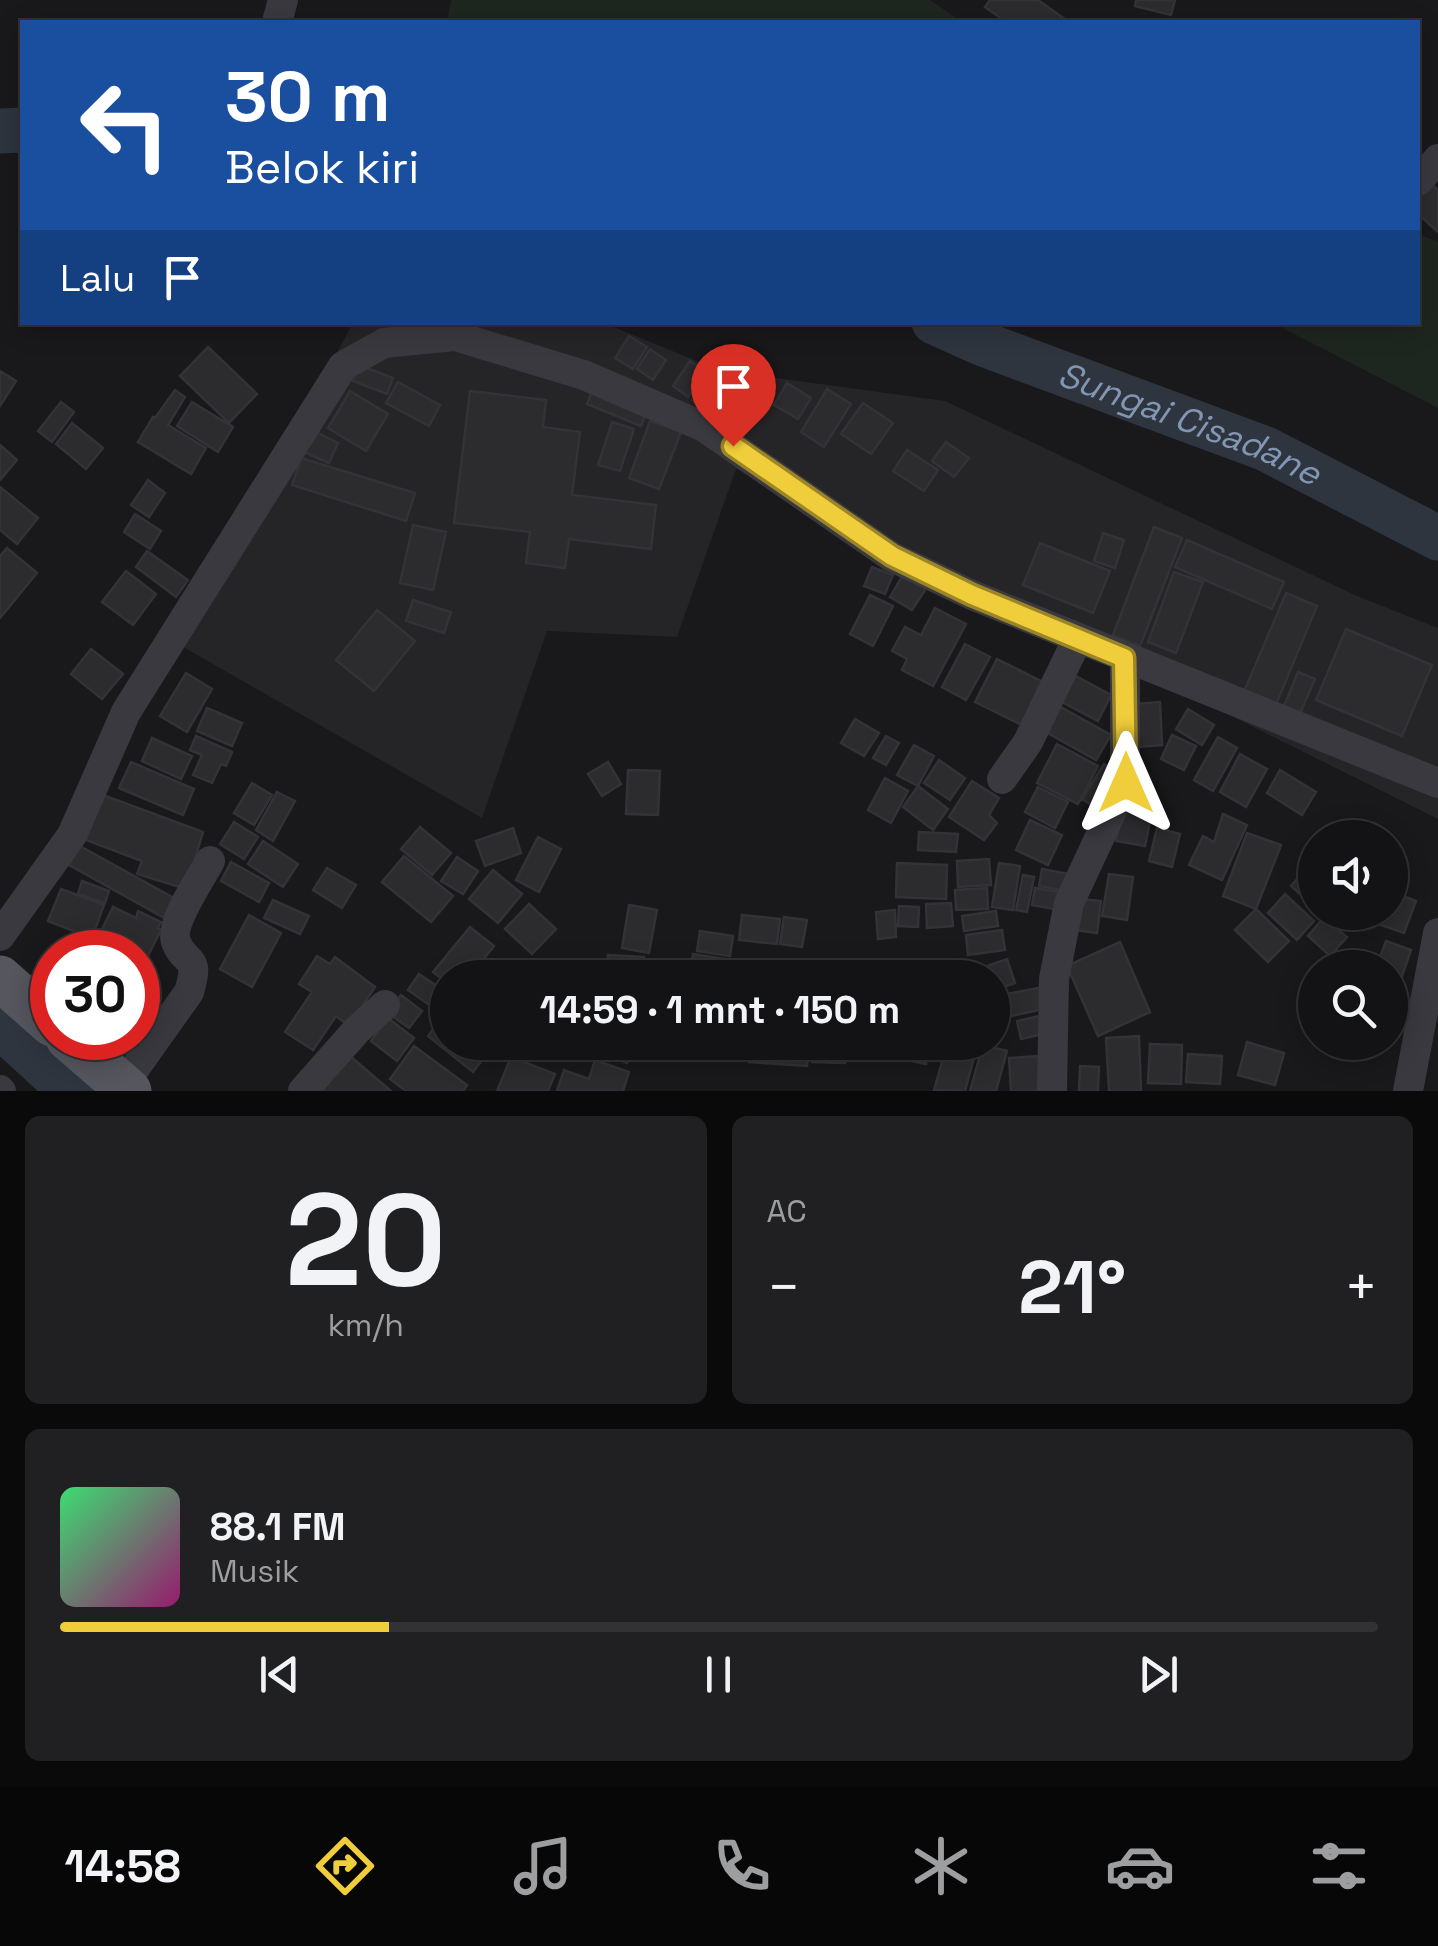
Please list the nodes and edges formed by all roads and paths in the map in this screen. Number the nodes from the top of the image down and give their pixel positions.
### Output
1 (1438, 159) edge
2 (1420, 179) edge
3 (1078, 638) junction
4 (1124, 658) junction
5 (1002, 778) dead end
6 (1438, 783) edge
7 (210, 860) dead end
8 (1438, 933) edge
9 (0, 936) edge
10 (5, 993) edge
11 (385, 1005) dead end
12 (30, 1009) edge
13 (94, 1060) edge
14 (126, 1088) edge
15 (303, 1091) edge
16 (1052, 1091) edge
17 (1408, 1091) edge

1 - 2 street
3 - 4 street
3 - 5 street
3 - 9 street
4 - 6 street
4 - 16 street
7 - 14 street
8 - 17 street
10 - 12 main road
11 - 15 street
13 - 14 main road

